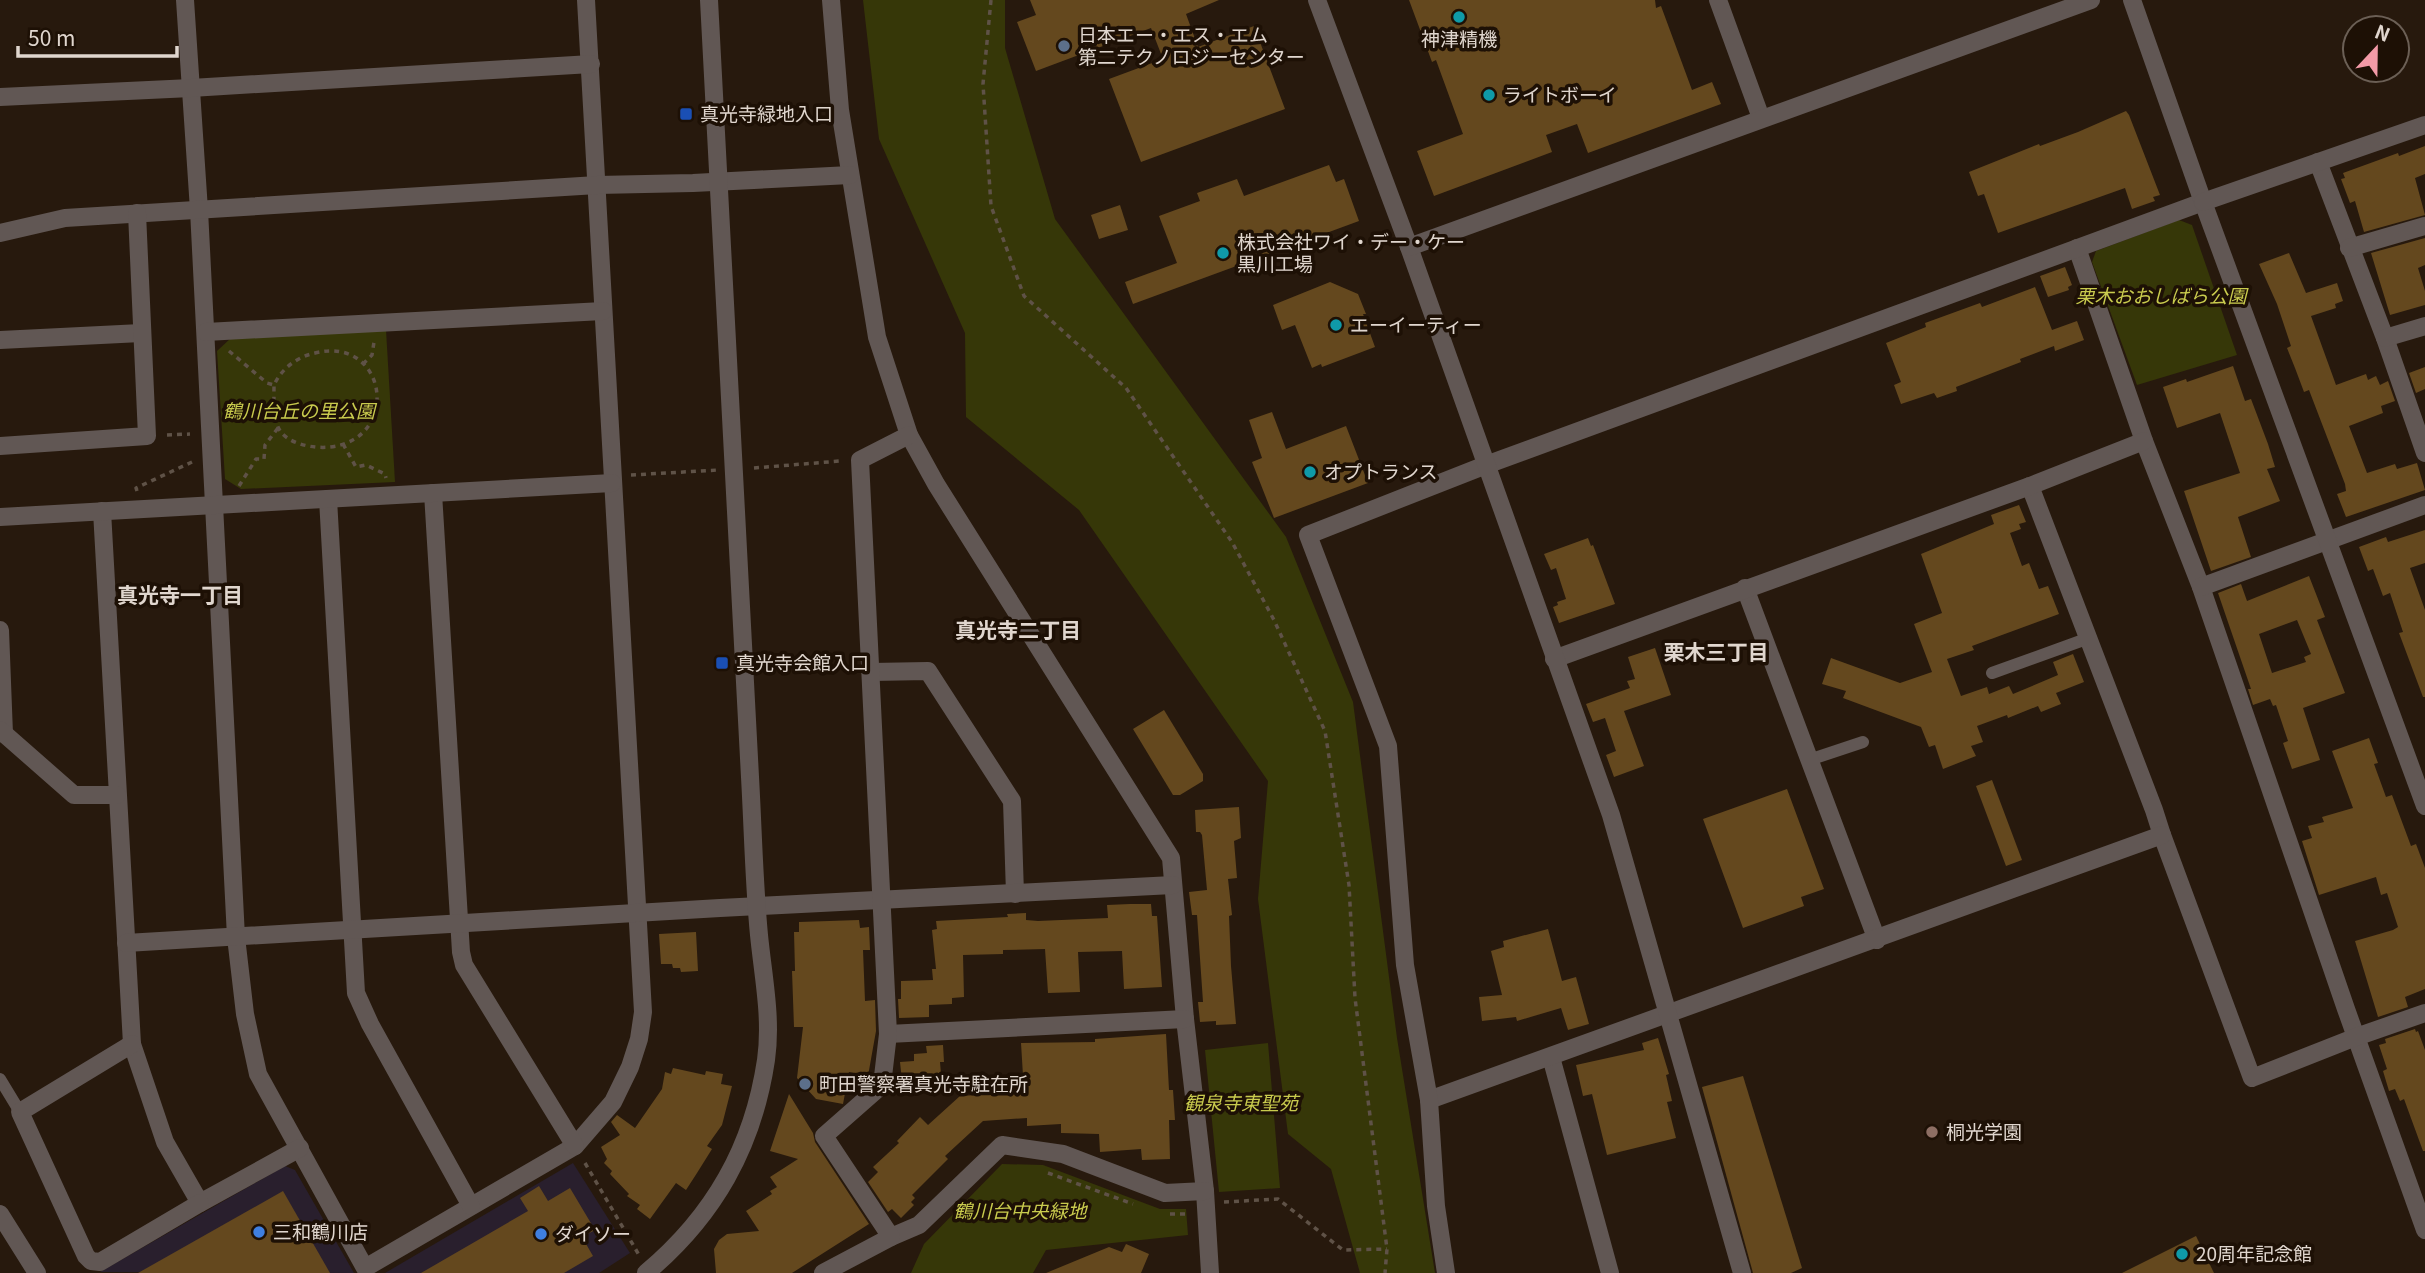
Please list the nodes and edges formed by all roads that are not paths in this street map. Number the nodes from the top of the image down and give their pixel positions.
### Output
1 (185, 0) edge
2 (586, 0) edge
3 (709, 0) edge
4 (831, 0) edge
5 (1317, 0) edge
6 (1718, 0) edge
7 (2091, 0) edge
8 (2132, 0) edge
9 (591, 64) junction
10 (191, 88) junction
11 (0, 97) edge
12 (1762, 118) junction
13 (2425, 125) edge
14 (2318, 162) junction
15 (850, 174) junction
16 (720, 182) junction
17 (597, 185) junction
18 (2203, 202) junction
19 (200, 210) junction
20 (137, 213) junction
21 (2425, 226) edge
22 (0, 233) edge
23 (1409, 247) junction
24 (2077, 248) junction
25 (2349, 248) junction
26 (603, 311) junction
27 (2425, 326) edge
28 (214, 331) junction
29 (141, 333) junction
30 (2385, 338) junction
31 (0, 340) edge
32 (909, 435) junction
33 (2144, 442) junction
34 (0, 446) edge
35 (2425, 453) edge
36 (1486, 465) junction
37 (612, 480) junction
38 (2030, 486) junction
39 (433, 493) junction
40 (328, 499) junction
41 (214, 505) junction
42 (2425, 505) edge
43 (102, 511) junction
44 (0, 517) edge
45 (2327, 541) junction
46 (2202, 587) junction
47 (1745, 588) junction
48 (0, 630) edge
49 (2089, 638) junction
50 (1554, 659) junction
51 (871, 671) junction
52 (1992, 673) dead end
53 (2, 732) edge
54 (1863, 742) dead end
55 (1810, 760) junction
56 (117, 795) junction
57 (2425, 806) edge
58 (2162, 835) junction
59 (1173, 885) junction
60 (1015, 894) junction
61 (882, 901) junction
62 (757, 907) junction
63 (638, 915) junction
64 (459, 925) junction
65 (352, 930) junction
66 (236, 937) junction
67 (1877, 940) junction
68 (126, 943) junction
69 (1667, 1013) junction
70 (2425, 1013) edge
71 (1185, 1019) junction
72 (888, 1034) junction
73 (2356, 1037) junction
74 (132, 1044) junction
75 (1551, 1056) junction
76 (0, 1079) edge
77 (1429, 1100) junction
78 (20, 1112) junction
79 (300, 1148) junction
80 (579, 1154) junction
81 (201, 1203) junction
82 (1206, 1203) junction
83 (471, 1206) junction
84 (0, 1214) edge
85 (2425, 1230) edge
86 (891, 1237) junction
87 (37, 1273) edge
88 (646, 1273) edge
89 (823, 1273) edge
90 (1210, 1273) edge
91 (1446, 1273) edge
92 (1610, 1273) edge
93 (1742, 1273) edge

1 - 10 street
2 - 9 street
3 - 16 street
4 - 15 street
5 - 23 street
6 - 12 street
7 - 12 street
8 - 18 street
9 - 10 street
9 - 17 street
10 - 11 street
10 - 19 street
12 - 23 street
13 - 14 street
14 - 18 street
14 - 25 street
15 - 16 street
15 - 32 street
16 - 17 street
16 - 62 street
17 - 19 street
17 - 26 street
18 - 24 street
18 - 45 street
19 - 20 street
19 - 28 street
20 - 22 street
20 - 29 street
21 - 25 street
23 - 36 street
24 - 33 street
24 - 36 street
25 - 30 street
26 - 28 street
26 - 37 street
27 - 30 street
28 - 41 street
29 - 31 street
29 - 34 street
30 - 35 street
32 - 51 street
32 - 59 street
33 - 38 street
33 - 46 street
36 - 50 street
36 - 77 street
37 - 39 street
37 - 63 street
38 - 47 street
38 - 49 street
39 - 40 street
39 - 64 street
40 - 41 street
40 - 65 street
41 - 43 street
41 - 66 street
42 - 45 street
43 - 44 street
43 - 56 street
45 - 46 street
45 - 57 street
46 - 73 street
47 - 50 street
47 - 55 street
48 - 53 street
49 - 52 lane
49 - 58 street
50 - 69 street
51 - 60 street
51 - 61 street
53 - 56 street
54 - 55 lane
55 - 67 street
56 - 68 street
58 - 67 street
58 - 73 street
59 - 60 street
59 - 71 street
60 - 61 street
61 - 62 street
61 - 72 street
62 - 63 street
62 - 88 street
63 - 64 street
63 - 80 street
64 - 65 street
64 - 80 street
65 - 66 street
65 - 83 street
66 - 68 street
66 - 79 street
67 - 69 street
68 - 74 street
69 - 75 street
69 - 93 street
70 - 73 street
71 - 72 street
71 - 82 street
72 - 86 street
73 - 85 street
74 - 78 street
74 - 81 street
75 - 77 street
75 - 92 street
76 - 78 lane
77 - 91 street
78 - 81 street
79 - 81 street
79 - 83 street
80 - 83 street
82 - 86 street
82 - 90 street
84 - 87 street
86 - 89 street

